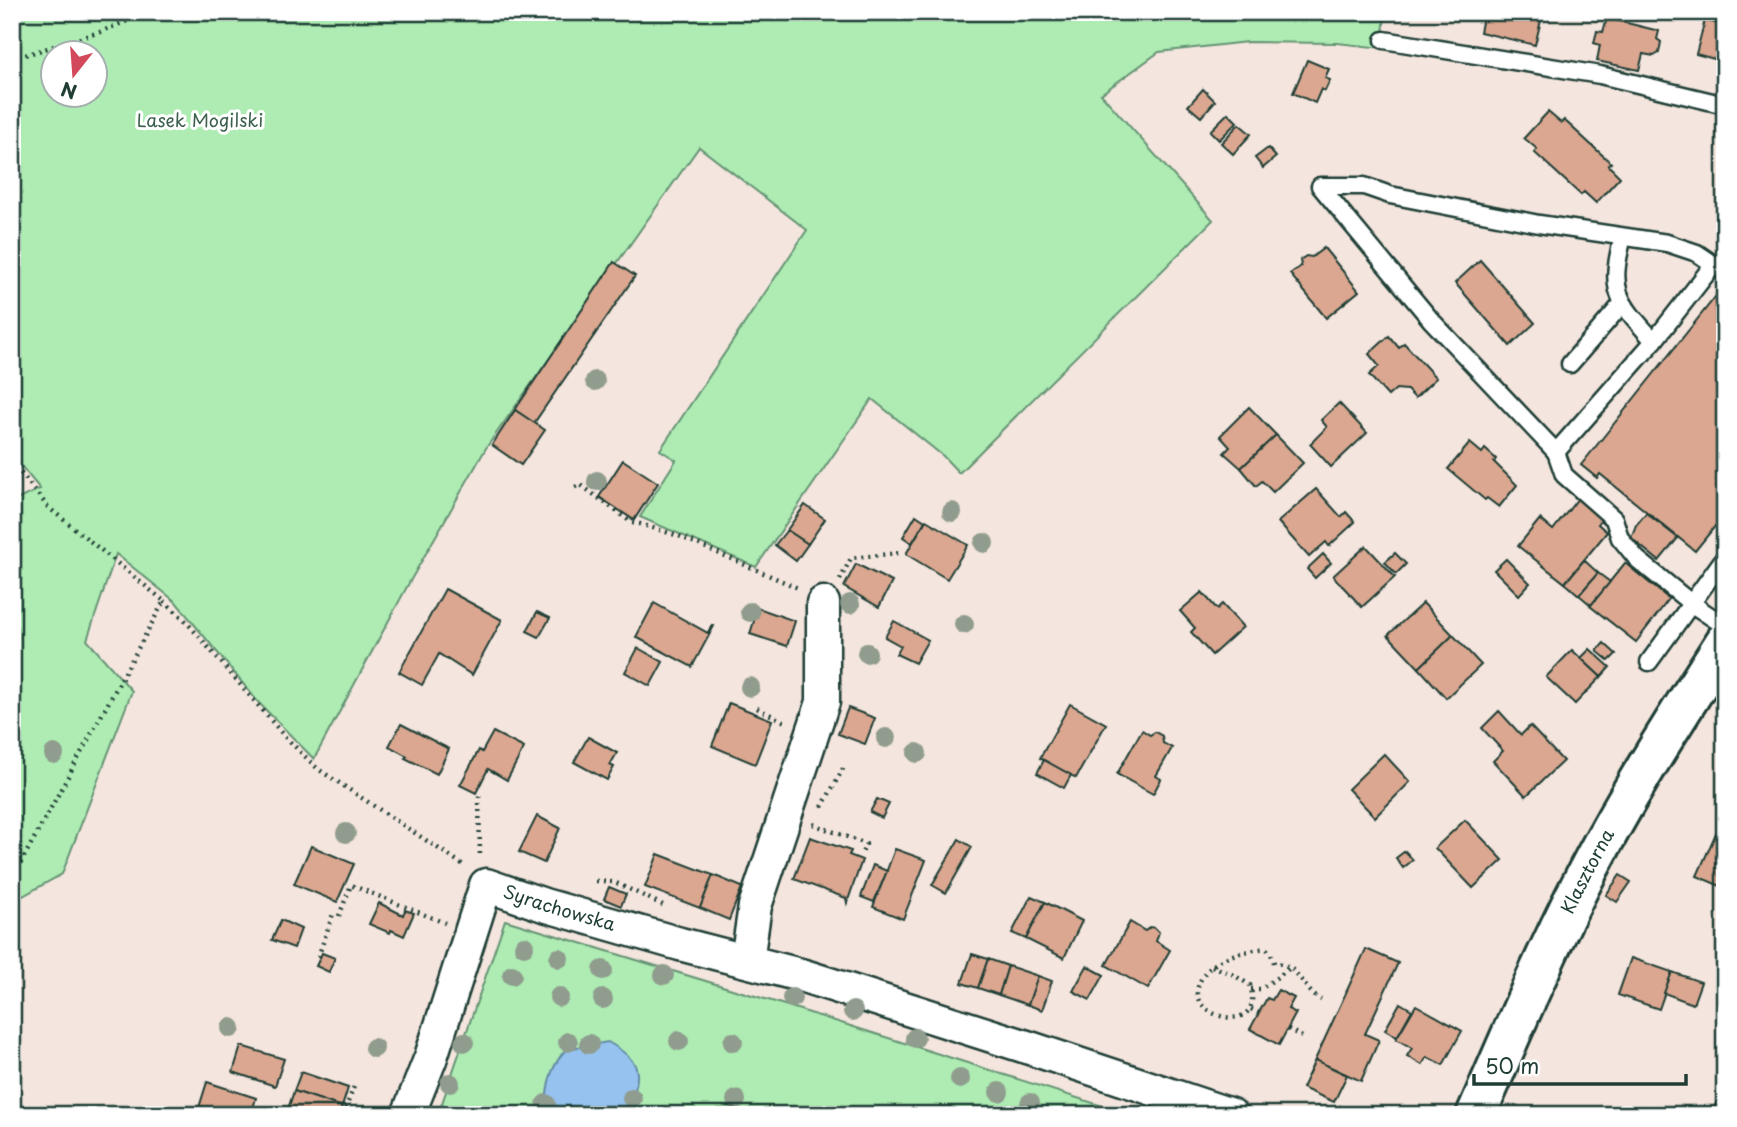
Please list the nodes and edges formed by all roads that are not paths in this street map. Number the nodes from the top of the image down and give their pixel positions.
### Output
1 (1384, 40) dead end
2 (1725, 105) edge
3 (1623, 237) junction
4 (1719, 268) edge
5 (1622, 304) junction
6 (1654, 341) junction
7 (1570, 364) dead end
8 (1556, 452) junction
9 (1725, 557) edge
10 (813, 597) road end
11 (1692, 604) junction
12 (1725, 626) edge
13 (1725, 642) edge
14 (1649, 662) dead end
15 (747, 960) junction
16 (408, 1115) edge
17 (1231, 1115) edge
18 (1476, 1115) edge

1 - 2 lane
3 - 4 lane
3 - 5 lane
3 - 8 lane
4 - 6 lane
5 - 6 lane
5 - 7 lane
6 - 8 lane
8 - 11 lane
9 - 11 lane
10 - 15 street
11 - 12 lane
11 - 14 lane
13 - 18 street, Klasztorna
15 - 16 street, Syrachowska
15 - 17 street, Syrachowska

